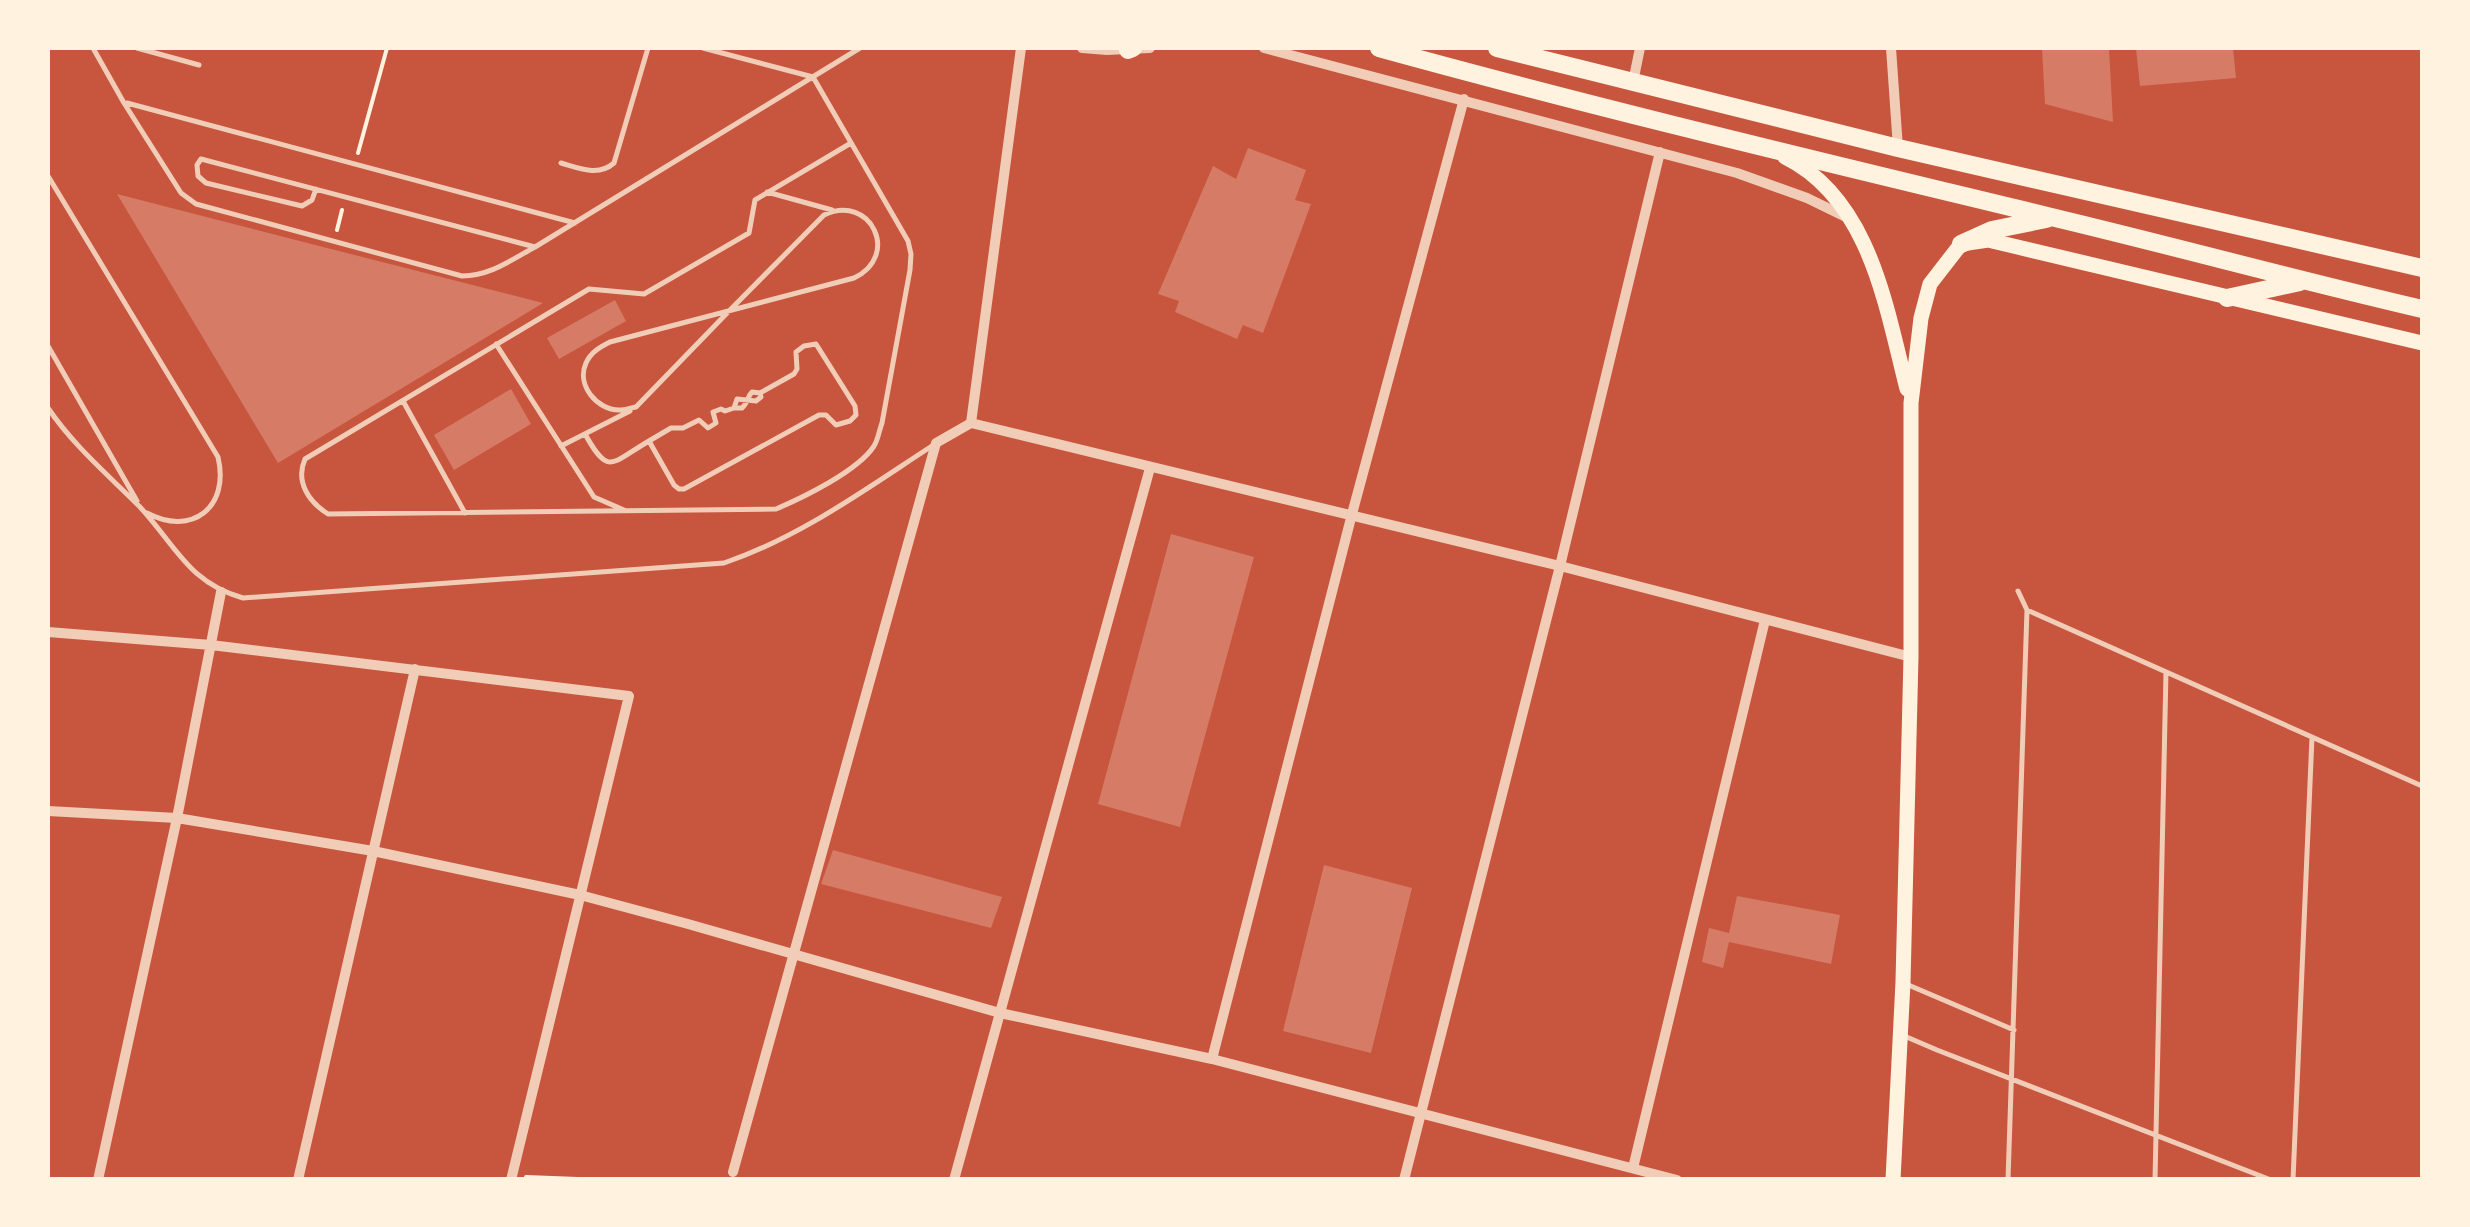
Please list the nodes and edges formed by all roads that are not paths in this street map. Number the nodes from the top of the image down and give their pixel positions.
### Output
1 (92, 48) edge
2 (138, 48) edge
3 (648, 48) edge
4 (703, 48) edge
5 (860, 48) edge
6 (1022, 48) edge
7 (1082, 48) edge
8 (1150, 48) edge
9 (1264, 48) edge
10 (1378, 48) edge
11 (1496, 48) edge
12 (1640, 48) edge
13 (1891, 48) edge
14 (1131, 49) edge
15 (200, 64) dead end
16 (813, 76) junction
17 (1633, 82) junction
18 (1464, 99) junction
19 (124, 103) junction
20 (852, 142) junction
21 (1898, 148) junction
22 (1770, 149) junction
23 (1660, 152) junction
24 (561, 164) dead end
25 (48, 176) edge
26 (316, 189) junction
27 (768, 192) junction
28 (834, 210) junction
29 (2054, 218) junction
30 (1852, 220) junction
31 (575, 222) junction
32 (1961, 244) junction
33 (535, 246) junction
34 (2422, 268) edge
35 (2303, 281) junction
36 (2227, 298) junction
37 (2422, 308) edge
38 (731, 309) junction
39 (496, 344) junction
40 (2422, 344) edge
41 (48, 346) edge
42 (403, 400) junction
43 (1911, 403) junction
44 (48, 408) edge
45 (636, 408) junction
46 (970, 423) junction
47 (585, 434) junction
48 (649, 441) junction
49 (936, 443) junction
50 (561, 446) junction
51 (1150, 468) junction
52 (142, 510) junction
53 (626, 511) junction
54 (464, 513) junction
55 (1352, 514) junction
56 (1560, 566) junction
57 (222, 592) junction
58 (2018, 592) dead end
59 (2027, 610) junction
60 (1765, 620) junction
61 (48, 632) edge
62 (211, 645) junction
63 (1911, 657) junction
64 (415, 669) junction
65 (2166, 672) junction
66 (2312, 737) junction
67 (2422, 786) edge
68 (48, 811) edge
69 (177, 818) junction
70 (373, 851) junction
71 (580, 895) junction
72 (792, 954) junction
73 (1903, 982) junction
74 (1000, 1013) junction
75 (2014, 1030) junction
76 (1900, 1034) junction
77 (1212, 1059) junction
78 (2011, 1077) junction
79 (1422, 1112) junction
80 (2157, 1135) junction
81 (1634, 1168) junction
82 (733, 1172) dead end
83 (98, 1180) edge
84 (298, 1180) edge
85 (511, 1180) edge
86 (954, 1180) edge
87 (1404, 1180) edge
88 (1677, 1180) edge
89 (1893, 1180) edge
90 (2008, 1180) edge
91 (2155, 1180) edge
92 (2272, 1180) edge
93 (2293, 1180) edge

1 - 19 lane
2 - 15 lane
3 - 24 lane
4 - 16 lane
5 - 16 lane
6 - 46 street
7 - 14 street
8 - 14 street
9 - 18 street
10 - 22 highway
11 - 17 highway
12 - 17 street
13 - 21 street
16 - 20 lane
16 - 31 lane
17 - 21 highway
18 - 23 street
18 - 55 street
19 - 31 lane
19 - 33 lane
20 - 27 lane
20 - 53 lane
21 - 34 highway
22 - 29 highway
22 - 30 main road
23 - 30 street
23 - 56 street
25 - 52 lane
26 - 26 lane
26 - 33 lane
27 - 28 lane
27 - 39 lane
28 - 38 lane
28 - 38 lane
29 - 32 highway
29 - 35 highway
30 - 43 main road
31 - 33 lane
32 - 36 main road
32 - 43 main road
35 - 36 highway
35 - 37 highway
36 - 40 main road
38 - 45 lane
38 - 45 lane
39 - 42 lane
39 - 50 lane
41 - 52 lane
42 - 54 lane
42 - 54 lane
43 - 63 main road
44 - 52 lane
45 - 47 lane
46 - 49 street
46 - 51 street
47 - 48 lane
47 - 50 lane
48 - 48 lane
49 - 57 lane
49 - 72 street
50 - 53 lane
51 - 55 street
51 - 74 street
52 - 57 lane
53 - 54 lane
55 - 56 street
55 - 77 street
56 - 60 street
56 - 79 street
57 - 62 street
58 - 59 lane
59 - 65 lane
59 - 75 lane
60 - 63 street
60 - 81 street
61 - 62 street
62 - 64 street
62 - 69 street
63 - 73 main road
64 - 70 street
64 - 71 street
65 - 66 lane
65 - 80 lane
66 - 67 lane
66 - 93 lane
68 - 69 street
69 - 70 street
69 - 83 street
70 - 71 street
70 - 84 street
71 - 72 street
71 - 85 street
72 - 74 street
72 - 82 street
73 - 75 lane
73 - 76 main road
74 - 77 street
74 - 86 street
75 - 78 lane
76 - 78 lane
76 - 89 main road
77 - 79 street
78 - 80 lane
78 - 90 lane
79 - 81 street
79 - 87 street
80 - 91 lane
80 - 92 lane
81 - 88 street

